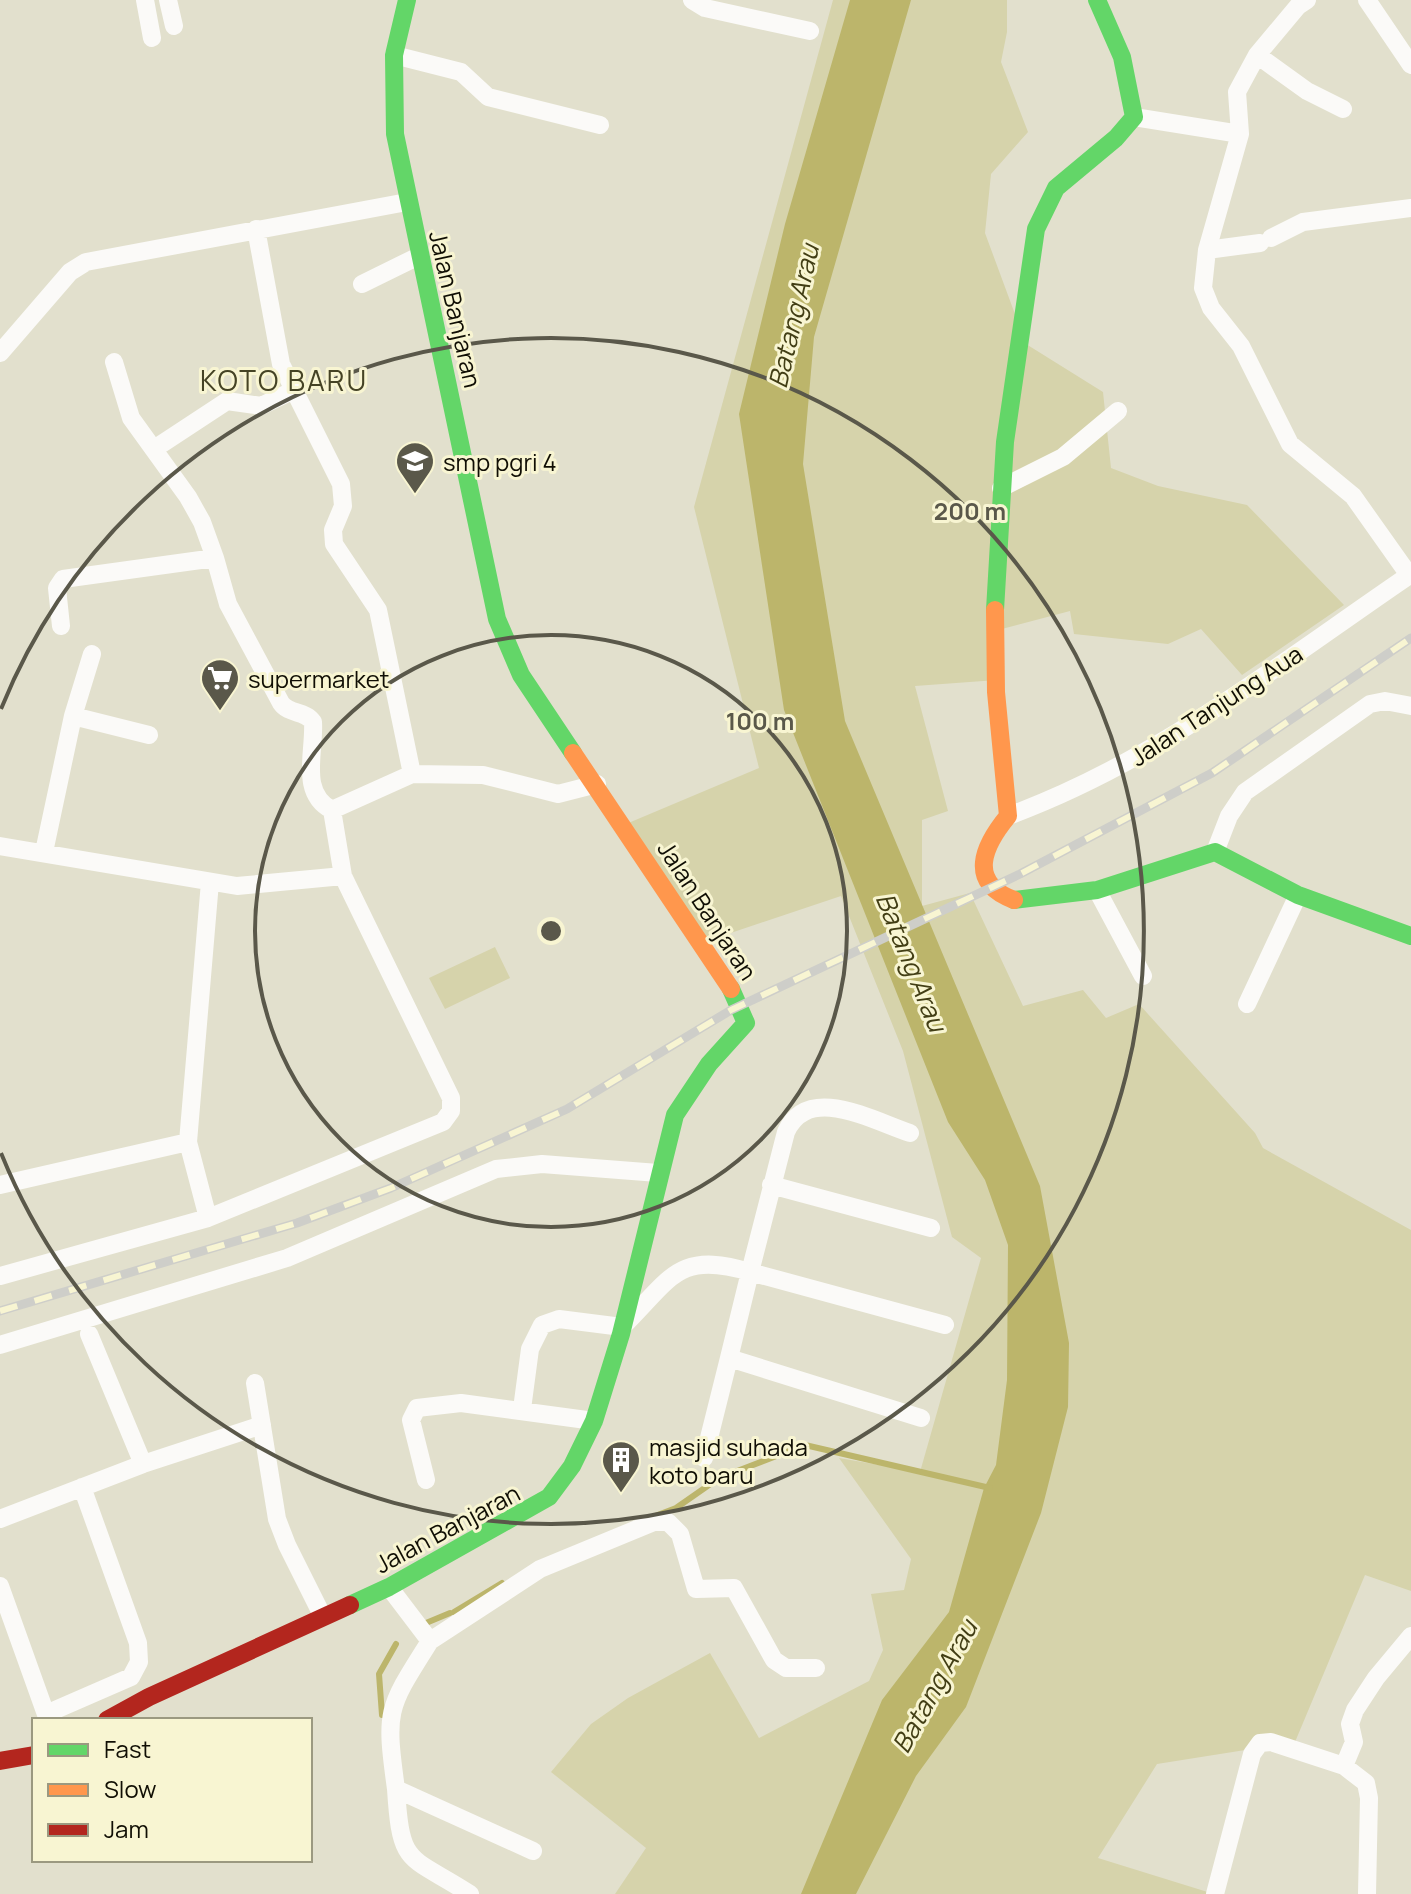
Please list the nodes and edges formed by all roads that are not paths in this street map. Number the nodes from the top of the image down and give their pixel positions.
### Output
1 (145, 0) edge
2 (168, 0) edge
3 (407, 0) edge
4 (692, 0) edge
5 (1097, 0) edge
6 (1367, 0) edge
7 (1298, 2) edge
8 (174, 26) dead end
9 (810, 31) dead end
10 (152, 38) dead end
11 (394, 55) junction
12 (1257, 55) junction
13 (1411, 65) edge
14 (1343, 109) dead end
15 (1134, 117) junction
16 (600, 125) dead end
17 (1240, 134) junction
18 (407, 202) junction
19 (1411, 208) edge
20 (256, 229) junction
21 (1207, 250) junction
22 (419, 256) junction
23 (362, 284) dead end
24 (0, 353) edge
25 (114, 362) dead end
26 (294, 390) junction
27 (1118, 411) dead end
28 (154, 449) junction
29 (1001, 488) junction
30 (215, 558) junction
31 (1410, 574) edge
32 (61, 626) dead end
33 (92, 654) dead end
34 (1411, 706) edge
35 (73, 716) junction
36 (149, 735) dead end
37 (412, 774) junction
38 (597, 784) junction
39 (332, 810) junction
40 (1008, 816) junction
41 (0, 846) edge
42 (44, 852) junction
43 (1215, 852) junction
44 (343, 876) junction
45 (210, 882) junction
46 (1097, 890) junction
47 (1298, 895) junction
48 (1411, 936) edge
49 (1143, 976) dead end
50 (1247, 1004) dead end
51 (910, 1133) dead end
52 (188, 1142) junction
53 (658, 1173) junction
54 (0, 1185) edge
55 (771, 1185) junction
56 (208, 1218) junction
57 (931, 1228) dead end
58 (750, 1272) junction
59 (0, 1276) edge
60 (945, 1325) dead end
61 (622, 1327) junction
62 (89, 1334) dead end
63 (0, 1345) edge
64 (729, 1358) junction
65 (255, 1383) dead end
66 (522, 1409) junction
67 (921, 1418) dead end
68 (594, 1421) junction
69 (262, 1425) junction
70 (704, 1458) dead end
71 (143, 1464) junction
72 (426, 1480) dead end
73 (82, 1487) junction
74 (0, 1519) edge
75 (0, 1586) edge
76 (394, 1594) junction
77 (323, 1617) junction
78 (426, 1636) junction
79 (1411, 1636) edge
80 (816, 1668) dead end
81 (47, 1717) edge
82 (111, 1718) edge
83 (32, 1755) edge
84 (0, 1761) edge
85 (1344, 1766) junction
86 (396, 1789) junction
87 (533, 1851) dead end
88 (470, 1894) edge
89 (1215, 1894) edge
90 (1367, 1894) edge

1 - 10 street
2 - 8 street
3 - 11 street, Jalan Banjaran
4 - 9 street
5 - 15 street
6 - 13 street
7 - 12 street
11 - 16 street
11 - 18 street, Jalan Banjaran
12 - 14 street
12 - 17 street
15 - 17 street
15 - 29 street
17 - 21 street
18 - 20 street
18 - 22 street, Jalan Banjaran
19 - 21 street
20 - 24 street
20 - 26 street
21 - 31 street
22 - 23 street
22 - 38 street, Jalan Banjaran
25 - 28 street
26 - 28 street
26 - 37 street
27 - 29 street
28 - 30 street
29 - 40 street
30 - 32 street
30 - 39 street
31 - 40 street, Jalan Tanjung Aua
33 - 35 street
34 - 43 street
35 - 36 street
35 - 42 street
37 - 38 street
37 - 39 street
38 - 53 street, Jalan Banjaran
39 - 44 street
40 - 46 street
41 - 42 street
42 - 45 street
43 - 46 street
43 - 47 street
44 - 45 street
44 - 56 street
45 - 52 street
46 - 49 street
47 - 48 street
47 - 50 street
51 - 55 street
52 - 54 street
52 - 56 street
53 - 61 street, Jalan Banjaran
53 - 63 street
55 - 57 street
55 - 58 street
56 - 59 street
58 - 60 street
58 - 61 street
58 - 64 street
61 - 66 street
61 - 68 street, Jalan Banjaran
62 - 71 street
64 - 67 street
64 - 70 street
65 - 69 street
66 - 68 street
66 - 72 street
68 - 76 street, Jalan Banjaran
69 - 71 street
69 - 77 street
71 - 73 street
73 - 74 street
73 - 81 street
75 - 81 street
76 - 77 street, Jalan Banjaran
76 - 78 street
77 - 82 street, Jalan Banjaran
78 - 80 street
78 - 86 street
79 - 85 street
83 - 84 street
85 - 89 street
85 - 90 street
86 - 87 street
86 - 88 street

